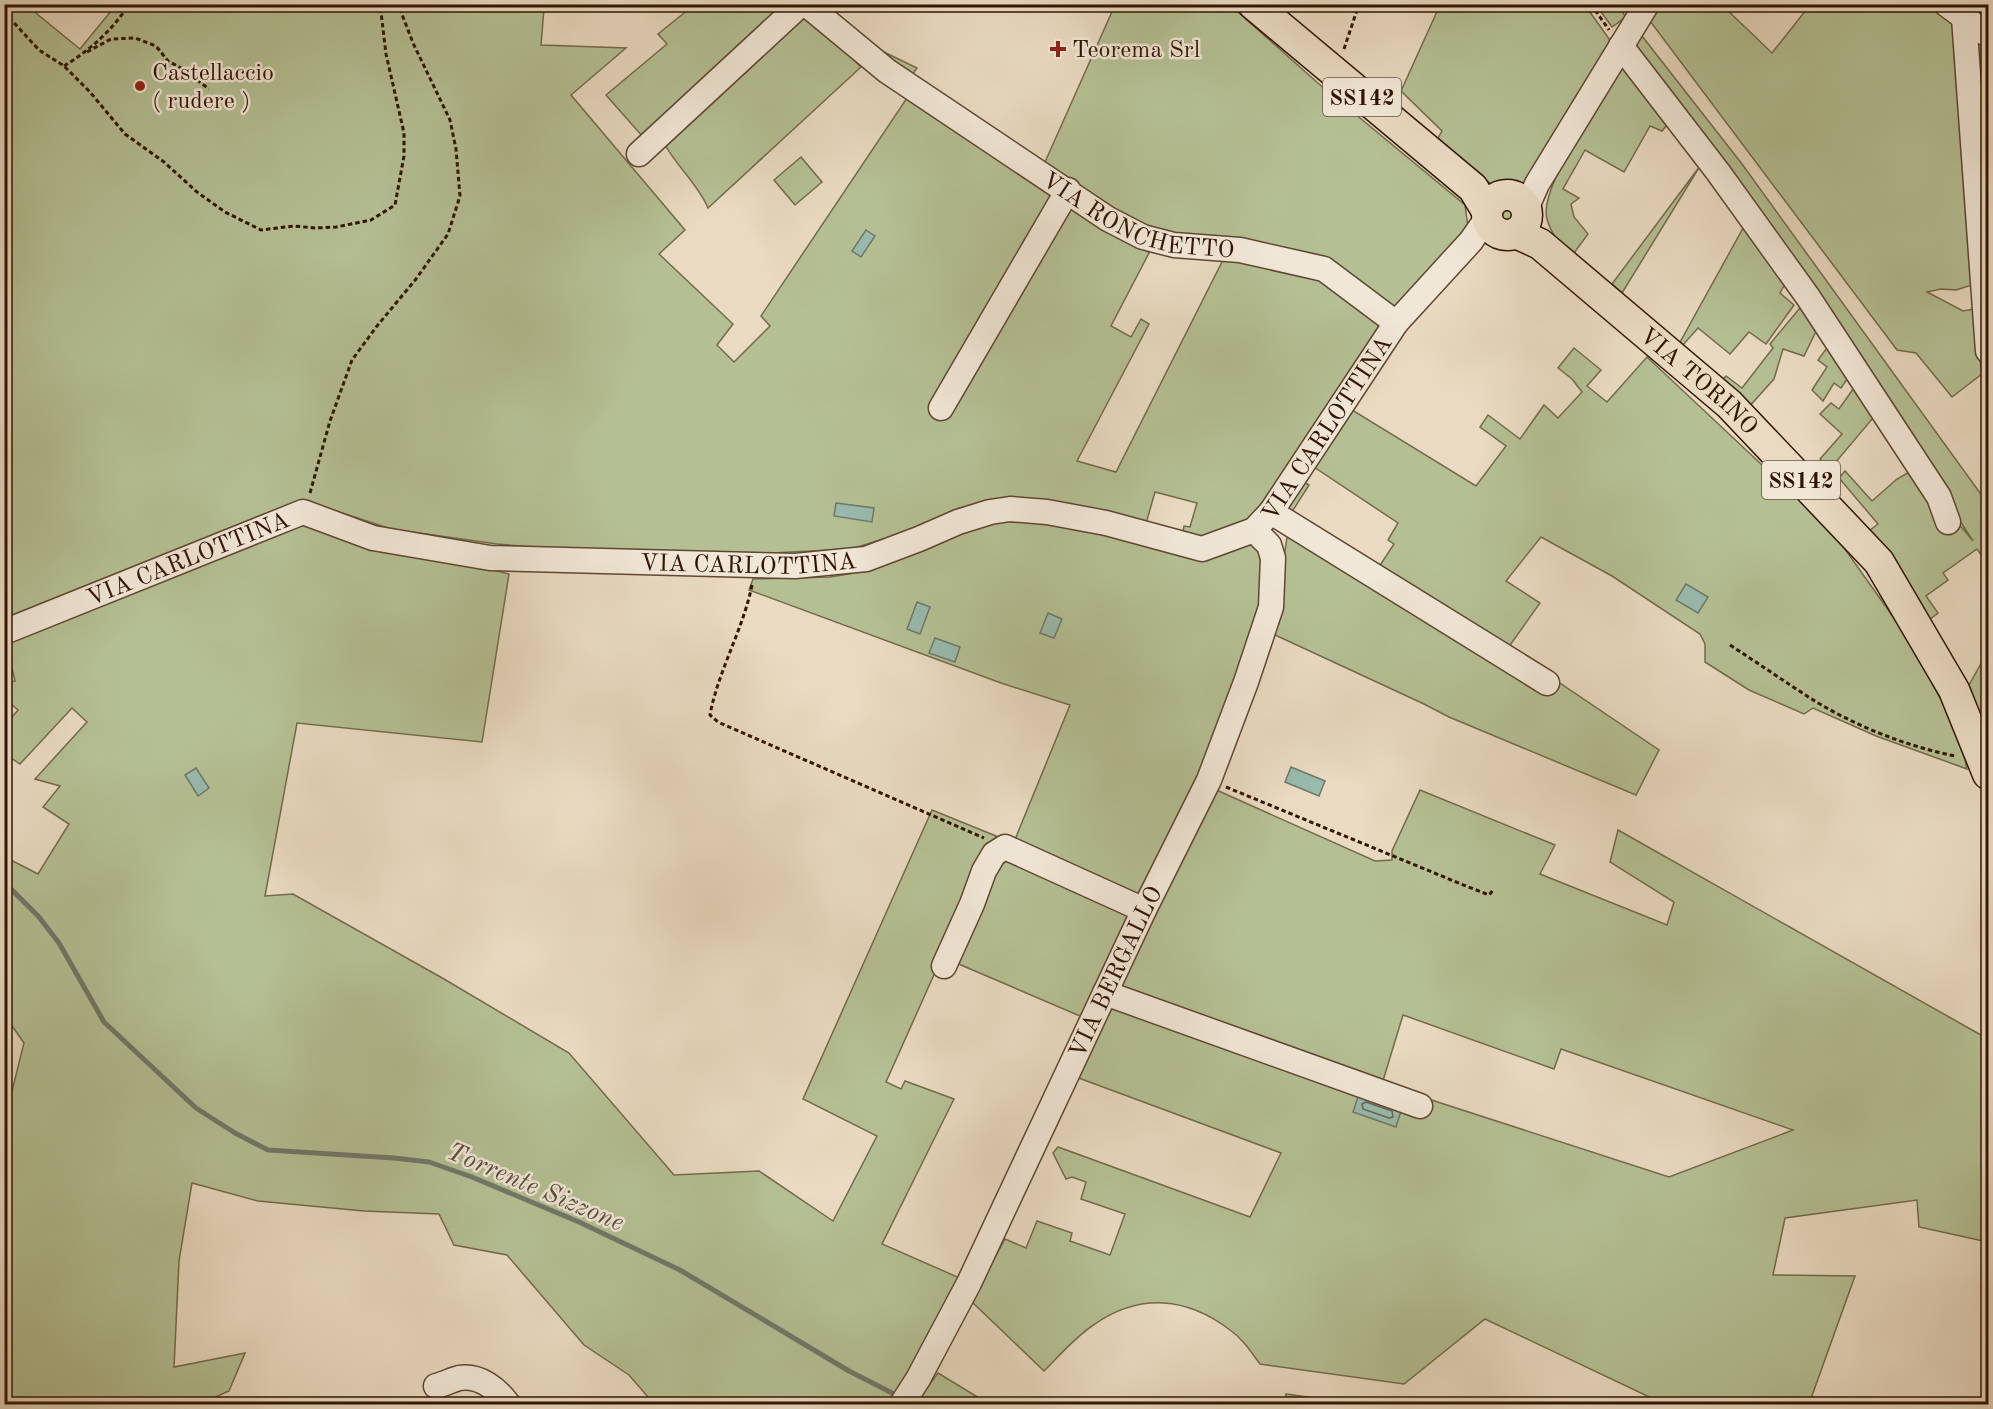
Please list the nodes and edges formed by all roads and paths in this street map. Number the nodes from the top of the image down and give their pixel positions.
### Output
1 (129, 4) edge
2 (380, 4) edge
3 (398, 4) edge
4 (801, 4) edge
5 (806, 4) edge
6 (1253, 4) edge
7 (1359, 4) edge
8 (1591, 4) edge
9 (1647, 4) edge
10 (1958, 9) edge
11 (4, 12) edge
12 (1989, 35) edge
13 (1621, 46) junction
14 (87, 52) junction
15 (64, 66) junction
16 (1333, 73) junction
17 (209, 88) dead end
18 (639, 154) dead end
19 (1068, 190) junction
20 (1506, 215) junction
21 (1396, 323) junction
22 (1989, 351) edge
23 (941, 408) dead end
24 (303, 512) junction
25 (1271, 512) junction
26 (1948, 522) dead end
27 (1254, 530) junction
28 (756, 565) junction
29 (4, 632) edge
30 (1730, 645) dead end
31 (1547, 683) dead end
32 (1986, 767) edge
33 (1209, 780) junction
34 (1005, 847) junction
35 (1494, 889) dead end
36 (1144, 910) junction
37 (944, 966) dead end
38 (1105, 993) junction
39 (1420, 1106) dead end
40 (436, 1386) dead end
41 (508, 1404) edge
42 (902, 1404) edge

1 - 14 path
2 - 15 path
3 - 24 path
4 - 18 street
5 - 19 street, VIA RONCHETTO
6 - 16 main road, VIA TORINO / SS142
7 - 16 path
8 - 13 path
9 - 13 street
10 - 12 street
10 - 22 street
11 - 15 path
13 - 20 street
13 - 26 street
14 - 15 path
14 - 17 path
16 - 20 main road, VIA TORINO / SS142
19 - 21 street, VIA RONCHETTO
19 - 23 street
20 - 21 street
20 - 32 main road, VIA TORINO / SS142
21 - 25 street, VIA CARLOTTINA
24 - 28 street, VIA CARLOTTINA
24 - 29 street, VIA CARLOTTINA
25 - 27 street, VIA CARLOTTINA
25 - 31 street
27 - 28 street, VIA CARLOTTINA
27 - 33 street, VIA BERGALLO
28 - 34 path
30 - 32 path
33 - 35 path
33 - 36 street, VIA BERGALLO
34 - 36 street
34 - 37 street
36 - 38 street, VIA BERGALLO
38 - 39 street
38 - 42 street, VIA BERGALLO
40 - 41 street

